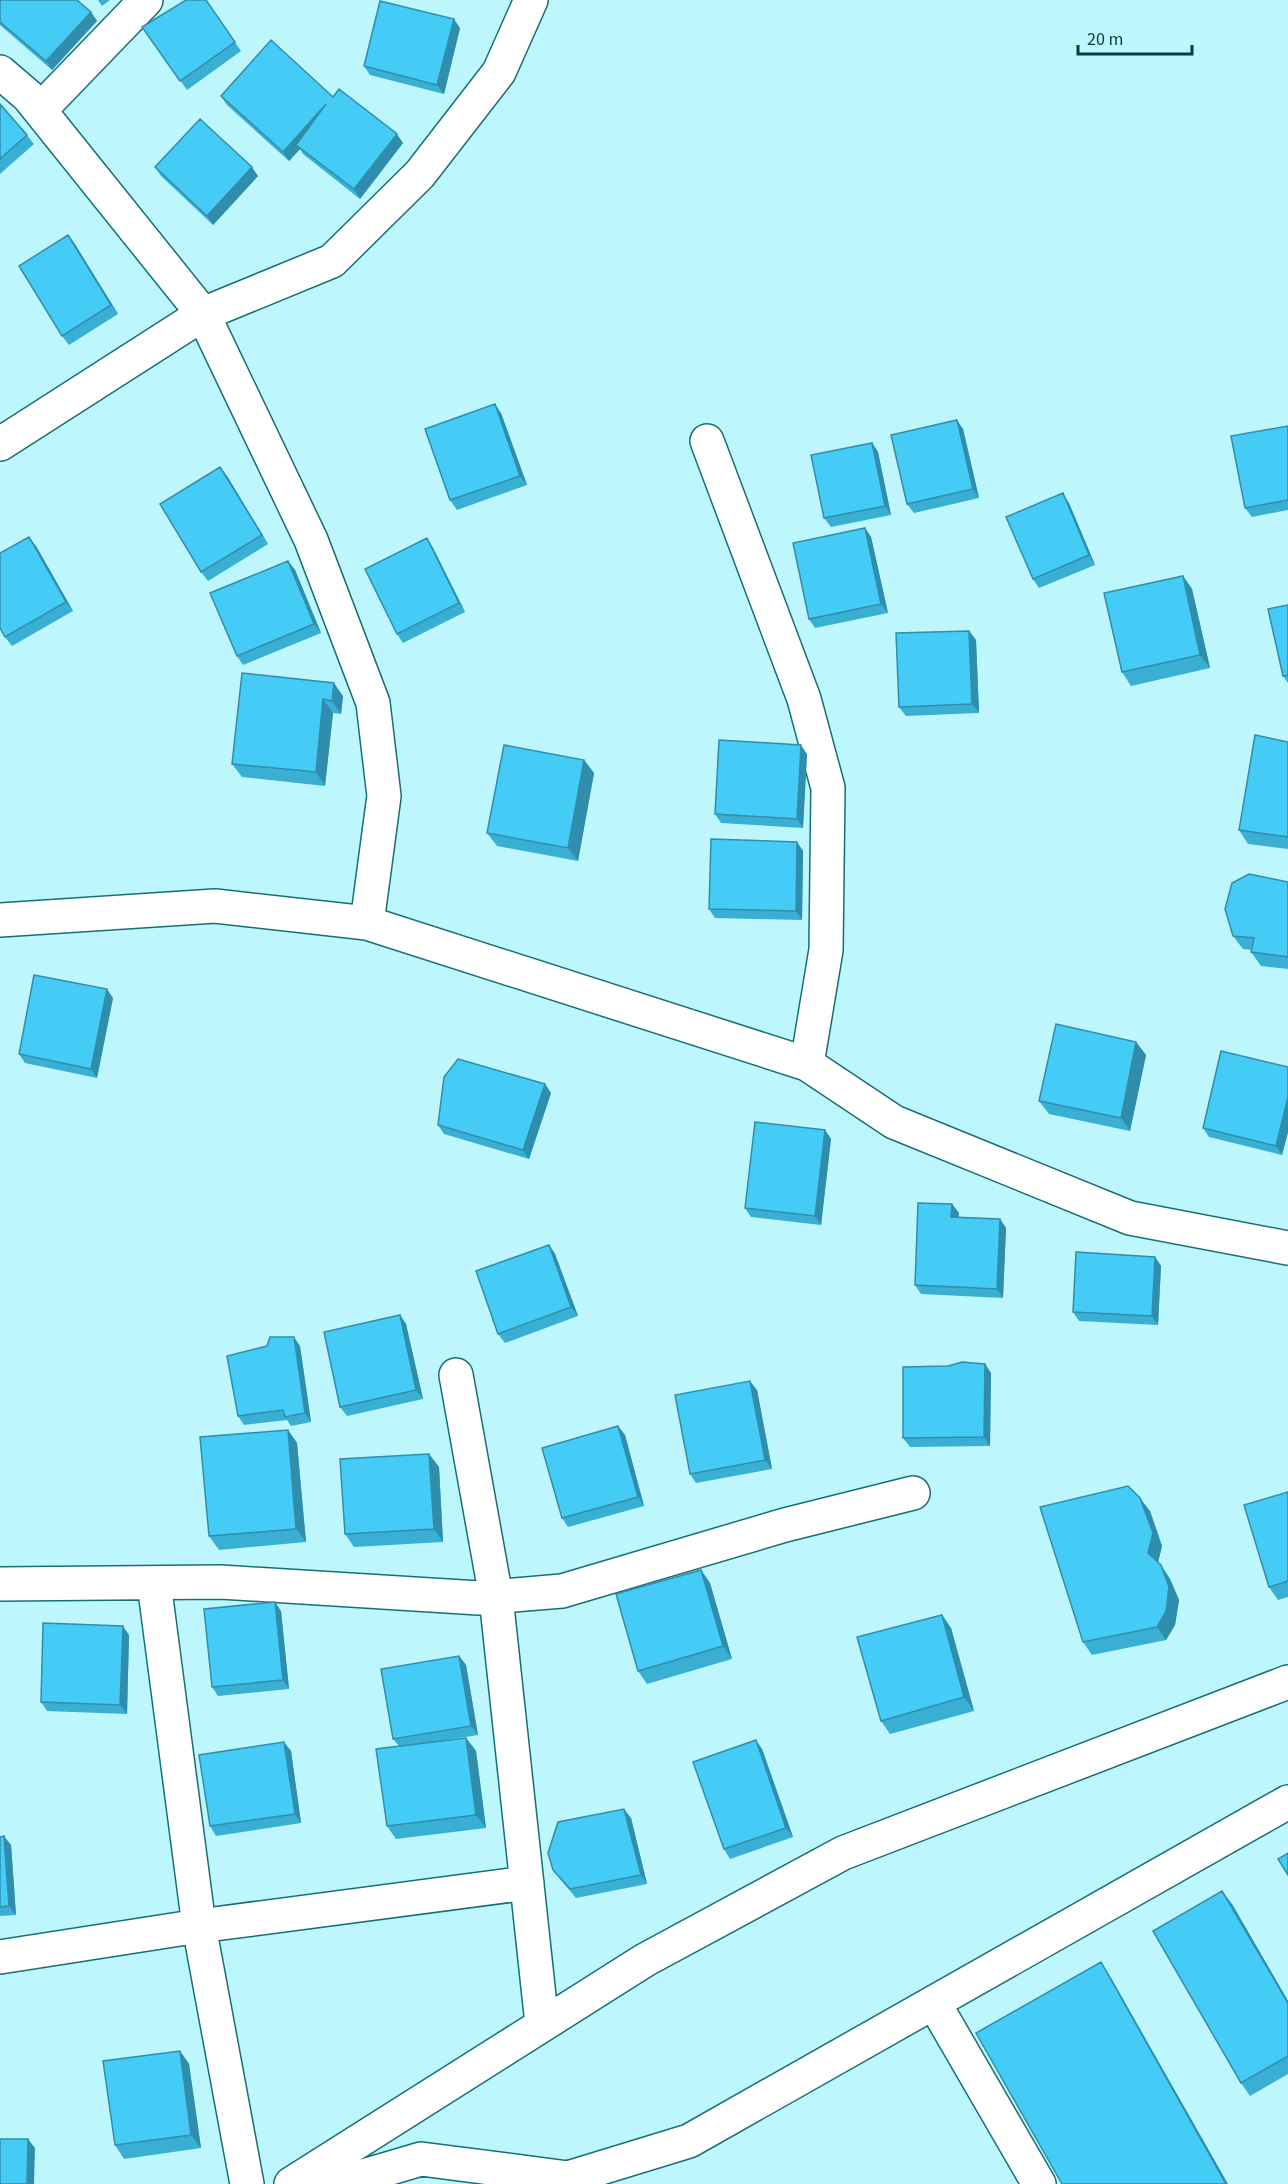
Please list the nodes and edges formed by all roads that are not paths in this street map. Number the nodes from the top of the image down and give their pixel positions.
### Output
1 (146, 0) edge
2 (531, 0) edge
3 (0, 72) edge
4 (39, 110) junction
5 (203, 314) junction
6 (707, 441) dead end
7 (0, 444) edge
8 (0, 920) edge
9 (367, 923) junction
10 (807, 1064) junction
11 (1288, 1248) edge
12 (456, 1374) dead end
13 (913, 1493) dead end
14 (154, 1583) junction
15 (0, 1584) edge
16 (496, 1597) junction
17 (1288, 1682) edge
18 (1288, 1802) edge
19 (527, 1883) junction
20 (199, 1926) junction
21 (0, 1957) edge
22 (934, 2003) junction
23 (542, 2024) junction
24 (247, 2184) edge
25 (291, 2184) edge
26 (336, 2184) edge
27 (1039, 2184) edge

1 - 4 street
2 - 5 street
3 - 4 street
4 - 5 street
5 - 7 street
5 - 9 street
6 - 10 street
8 - 9 street
9 - 10 street
10 - 11 street
12 - 16 street
13 - 16 street
14 - 15 street
14 - 16 street
14 - 20 street
16 - 19 street
17 - 23 street
18 - 22 street
19 - 20 street
19 - 23 street
20 - 21 street
20 - 24 street
22 - 26 street
22 - 27 street
23 - 25 street

